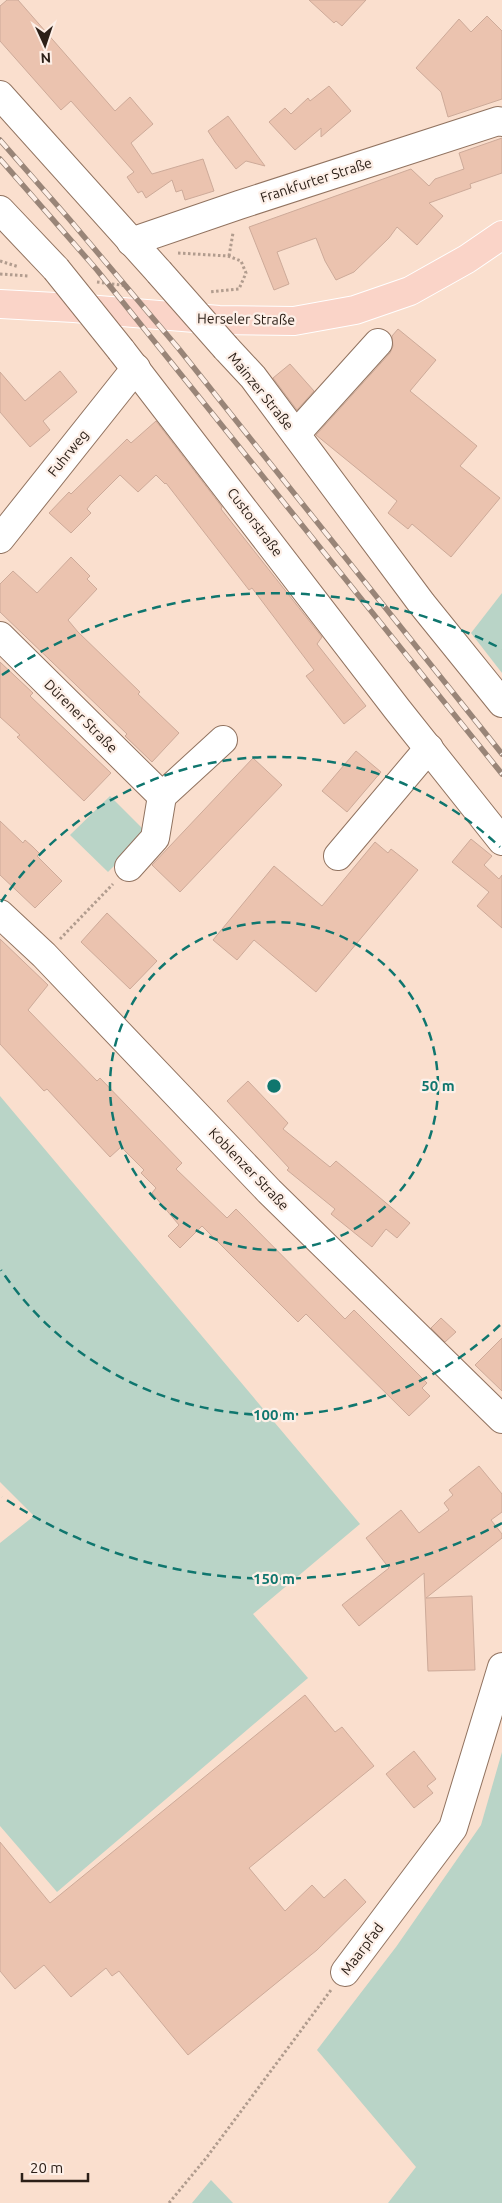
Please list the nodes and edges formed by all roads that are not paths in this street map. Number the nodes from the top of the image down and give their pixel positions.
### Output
1 (0, 95) edge
2 (502, 122) edge
3 (0, 210) edge
4 (502, 235) edge
5 (131, 242) junction
6 (0, 304) edge
7 (378, 343) dead end
8 (129, 359) junction
9 (296, 434) junction
10 (0, 539) edge
11 (0, 636) edge
12 (502, 703) edge
13 (222, 740) dead end
14 (429, 748) junction
15 (162, 796) junction
16 (502, 841) edge
17 (338, 856) dead end
18 (129, 867) road end
19 (0, 914) edge
20 (502, 1419) edge
21 (502, 1670) edge
22 (345, 1972) road end

1 - 5 street, Mainzer Straße
2 - 5 street, Frankfurter Straße
3 - 8 street, Custorstraße, bridge
4 - 6 main road, Herseler Straße
5 - 9 street, Mainzer Straße, bridge
7 - 9 street
8 - 10 street, Fuhrweg
8 - 14 street, Custorstraße
9 - 12 street, Mainzer Straße
11 - 15 street, Dürener Straße
13 - 15 street
14 - 16 street, Custorstraße
14 - 17 street
15 - 18 street
19 - 20 street, Koblenzer Straße
21 - 22 street, Maarpfad

